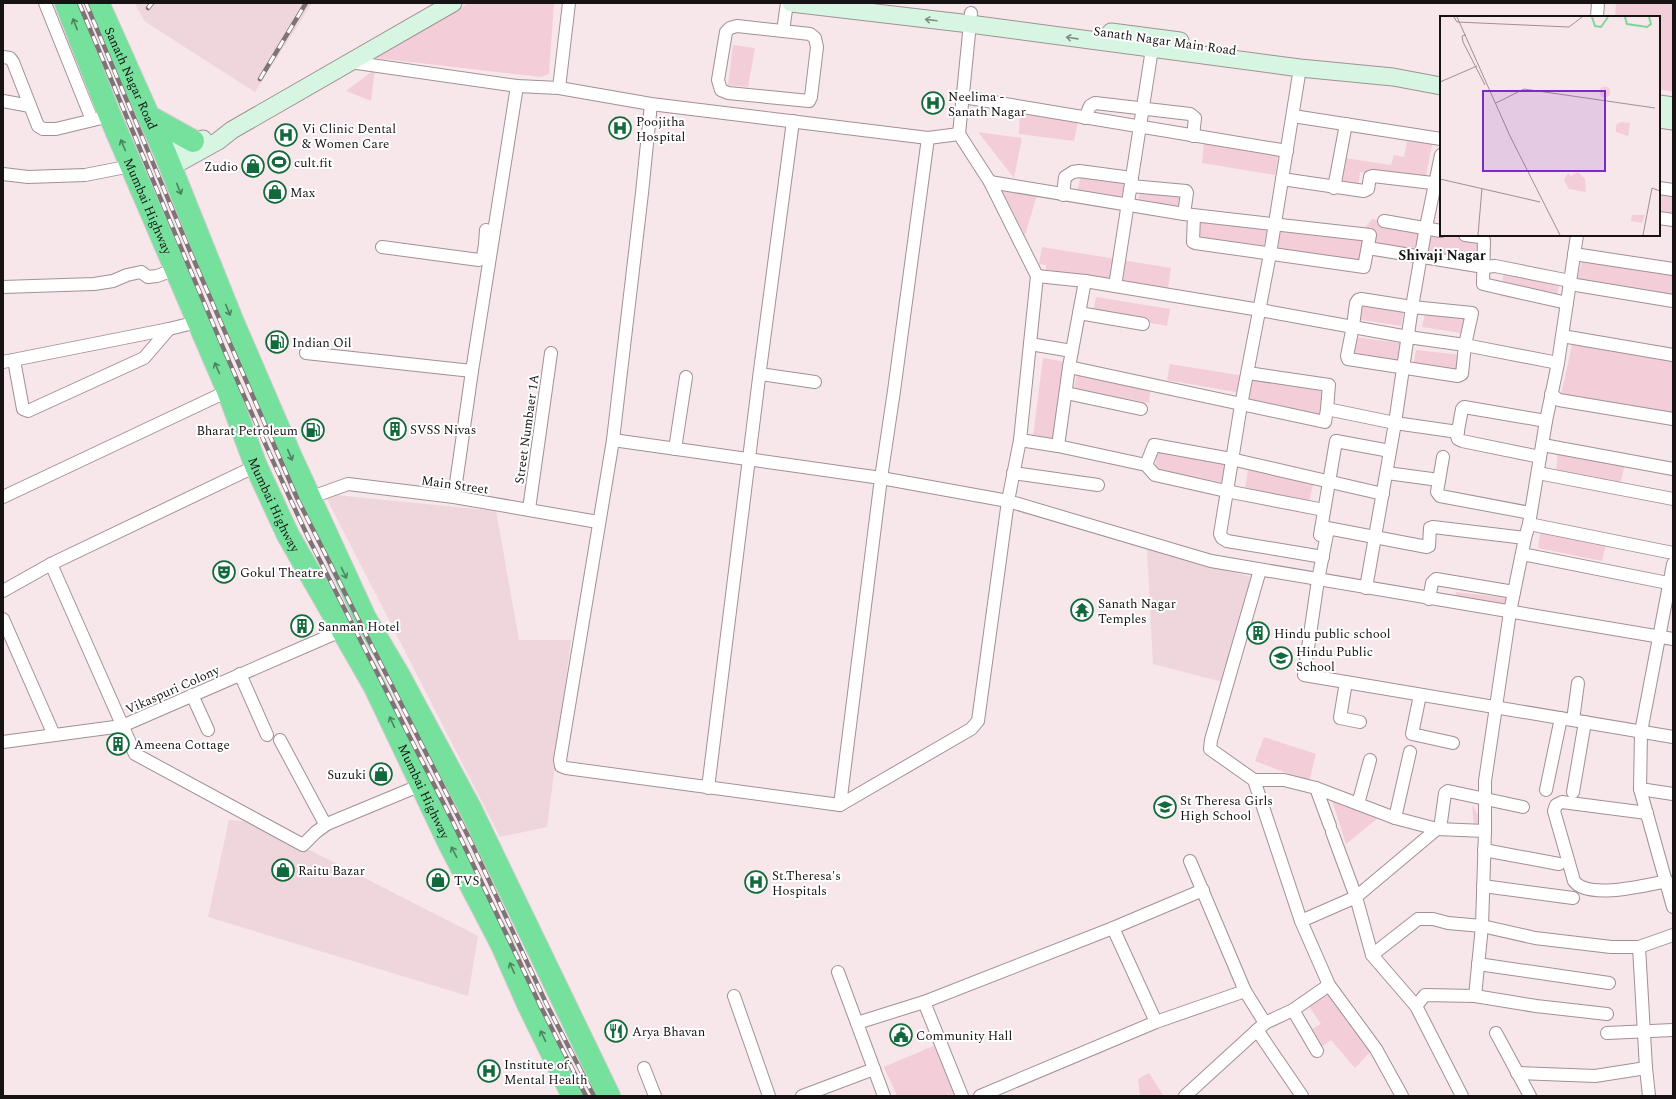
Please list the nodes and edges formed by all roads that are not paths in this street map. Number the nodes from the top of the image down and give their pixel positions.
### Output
1 (45, 3) edge
2 (66, 3) edge
3 (98, 3) edge
4 (453, 3) edge
5 (569, 3) edge
6 (787, 3) edge
7 (791, 3) edge
8 (888, 3) edge
9 (1598, 3) edge
10 (1597, 16) edge
11 (970, 19) junction
12 (783, 31) junction
13 (1152, 49) junction
14 (3, 57) edge
15 (350, 62) junction
16 (1300, 68) junction
17 (1440, 74) edge
18 (517, 86) junction
19 (1440, 86) edge
20 (559, 88) junction
21 (962, 98) junction
22 (3, 101) edge
23 (651, 104) junction
24 (1660, 104) edge
25 (30, 106) junction
26 (1673, 106) edge
27 (1142, 107) junction
28 (148, 116) junction
29 (1293, 116) junction
30 (101, 118) junction
31 (1085, 118) junction
32 (1660, 119) edge
33 (793, 121) junction
34 (1673, 121) edge
35 (1346, 124) junction
36 (1139, 127) junction
37 (232, 130) junction
38 (960, 134) junction
39 (1193, 136) junction
40 (928, 138) junction
41 (1440, 139) edge
42 (193, 141) junction
43 (1287, 151) junction
44 (168, 160) junction
45 (1440, 165) edge
46 (131, 166) junction
47 (3, 174) edge
48 (1282, 179) junction
49 (990, 182) junction
50 (1131, 182) junction
51 (1438, 184) edge
52 (1334, 188) junction
53 (1660, 188) edge
54 (1673, 190) edge
55 (1063, 195) junction
56 (1128, 205) junction
57 (1189, 214) junction
58 (1660, 218) edge
59 (1673, 220) edge
60 (1384, 221) dead end
61 (1275, 224) junction
62 (1426, 228) junction
63 (1440, 231) edge
64 (1473, 236) edge
65 (1577, 236) edge
66 (488, 239) junction
67 (382, 247) dead end
68 (1368, 248) junction
69 (1270, 254) junction
70 (1574, 254) junction
71 (1420, 257) junction
72 (1484, 267) junction
73 (176, 269) junction
74 (1673, 269) edge
75 (1037, 276) junction
76 (1085, 281) junction
77 (1570, 282) junction
78 (3, 286) edge
79 (1115, 286) junction
80 (1673, 301) edge
81 (1567, 303) junction
82 (1412, 308) junction
83 (1260, 310) junction
84 (1079, 313) junction
85 (197, 322) junction
86 (1143, 324) dead end
87 (1353, 326) junction
88 (169, 329) junction
89 (1562, 336) junction
90 (1408, 337) junction
91 (1030, 344) junction
92 (1465, 345) junction
93 (1072, 351) junction
94 (306, 353) dead end
95 (551, 353) dead end
96 (1673, 355) edge
97 (8, 361) edge
98 (1558, 363) junction
99 (1069, 367) junction
100 (1403, 368) junction
101 (472, 371) junction
102 (1248, 373) junction
103 (760, 374) junction
104 (686, 377) dead end
105 (815, 382) dead end
106 (228, 391) junction
107 (1066, 393) junction
108 (1552, 394) junction
109 (1241, 405) junction
110 (1141, 409) dead end
111 (1327, 409) junction
112 (1673, 419) edge
113 (1546, 421) junction
114 (1395, 422) junction
115 (1458, 432) junction
116 (613, 440) junction
117 (1020, 440) junction
118 (1058, 446) junction
119 (675, 449) junction
120 (1390, 451) junction
121 (1542, 451) junction
122 (1443, 457) dead end
123 (1231, 459) junction
124 (748, 460) junction
125 (1146, 465) junction
126 (256, 466) junction
127 (1673, 469) edge
128 (1014, 473) junction
129 (1387, 473) junction
130 (1538, 473) junction
131 (881, 478) junction
132 (1439, 480) junction
133 (1330, 482) junction
134 (1098, 485) dead end
135 (1226, 491) junction
136 (1383, 494) junction
137 (3, 497) edge
138 (454, 497) junction
139 (309, 498) junction
140 (1673, 499) edge
141 (1008, 501) junction
142 (529, 509) junction
143 (1324, 510) junction
144 (1530, 518) junction
145 (598, 522) junction
146 (1325, 528) junction
147 (1375, 537) junction
148 (1524, 538) junction
149 (1673, 553) edge
150 (1522, 554) junction
151 (1320, 556) junction
152 (51, 564) junction
153 (1673, 564) edge
154 (1260, 570) junction
155 (1318, 580) junction
156 (1672, 584) edge
157 (1366, 588) junction
158 (3, 591) edge
159 (1514, 592) junction
160 (1429, 599) junction
161 (1510, 612) junction
162 (3, 619) edge
163 (343, 630) junction
164 (1660, 637) junction
165 (1673, 639) edge
166 (240, 674) junction
167 (398, 674) junction
168 (1346, 682) junction
169 (1578, 683) dead end
170 (375, 687) junction
171 (1420, 695) junction
172 (192, 696) junction
173 (1496, 706) junction
174 (1561, 718) junction
175 (1579, 721) junction
176 (1360, 722) dead end
177 (122, 726) junction
178 (208, 730) dead end
179 (1641, 732) junction
180 (54, 735) junction
181 (268, 735) dead end
182 (1673, 737) edge
183 (280, 740) dead end
184 (3, 742) edge
185 (1453, 743) dead end
186 (1410, 752) dead end
187 (1370, 760) dead end
188 (1254, 780) junction
189 (421, 785) junction
190 (708, 788) junction
191 (1316, 788) junction
192 (1640, 789) junction
193 (1546, 790) dead end
194 (1573, 792) dead end
195 (1673, 794) edge
196 (1485, 798) junction
197 (1358, 804) junction
198 (840, 805) junction
199 (1523, 807) dead end
200 (1647, 813) junction
201 (1395, 818) junction
202 (327, 824) junction
203 (1438, 828) junction
204 (1485, 831) junction
205 (1484, 850) junction
206 (1190, 861) dead end
207 (1559, 864) dead end
208 (1483, 886) junction
209 (1670, 887) edge
210 (1203, 890) junction
211 (1356, 897) junction
212 (1573, 898) dead end
213 (1673, 907) edge
214 (1301, 921) junction
215 (1482, 926) junction
216 (1113, 928) junction
217 (1673, 935) edge
218 (1639, 947) junction
219 (1372, 955) junction
220 (1478, 964) junction
221 (838, 972) dead end
222 (1609, 983) dead end
223 (1329, 985) junction
224 (1244, 991) junction
225 (561, 996) junction
226 (734, 996) dead end
227 (1475, 996) junction
228 (924, 1002) junction
229 (1416, 1006) junction
230 (1293, 1010) junction
231 (531, 1011) junction
232 (1607, 1014) dead end
233 (1156, 1022) junction
234 (857, 1023) junction
235 (1261, 1026) junction
236 (1673, 1030) edge
237 (1644, 1031) junction
238 (1496, 1033) dead end
239 (1607, 1033) dead end
240 (1317, 1051) dead end
241 (644, 1068) dead end
242 (1646, 1068) junction
243 (874, 1069) junction
244 (1518, 1073) junction
245 (573, 1096) edge
246 (609, 1096) edge
247 (655, 1096) edge
248 (769, 1096) edge
249 (802, 1096) edge
250 (884, 1096) edge
251 (962, 1096) edge
252 (980, 1096) edge
253 (1185, 1096) edge
254 (1302, 1096) edge
255 (1402, 1096) edge
256 (1462, 1096) edge
257 (1530, 1096) edge
258 (1649, 1096) edge

1 - 30 street
30 -> 2 highway, Mumbai Highway
3 - 28 highway, Sanath Nagar Road
4 - 15 street
5 - 20 street
6 - 12 street
11 -> 7 street
8 - 11 street, Sanath Nagar Main Road
9 - 10 street
13 -> 11 street
11 - 17 street, Sanath Nagar Main Road
11 - 21 street
12 - 12 street
13 - 16 street
13 - 27 street
14 - 25 street
15 - 18 street
15 - 37 street
16 - 19 street
16 - 29 street
18 - 20 street
18 - 66 street
20 - 23 street
21 - 31 street
21 - 38 street
22 - 25 street
23 - 33 street
23 - 116 street
24 - 26 street
25 - 30 street
27 - 31 street
27 - 36 street
27 - 39 street
28 - 42 highway
28 - 44 highway, Sanath Nagar Road
29 - 35 street
29 - 43 street
46 -> 30 highway, Mumbai Highway
31 - 36 street
32 - 34 street
33 - 40 street
33 - 103 street
35 - 41 street
35 - 52 street
36 - 39 street
36 - 50 street
37 - 42 street
37 - 44 street
38 - 40 street
38 - 49 street
39 - 43 street
40 - 131 street
42 - 44 street
43 - 48 street
44 -> 139 highway
45 - 51 street
46 - 47 street
46 - 73 highway, Mumbai Highway
48 - 52 street
48 - 61 street
49 - 55 street
49 - 75 street
50 - 55 street
50 - 56 street
50 - 57 street
51 - 52 street
51 - 62 street
53 - 54 street
55 - 56 street
56 - 57 street
56 - 79 street
57 - 61 street
57 - 69 street
58 - 59 street
60 - 62 street
61 - 68 street
61 - 69 street
62 - 63 street
62 - 71 street
64 - 72 street
65 - 70 street
66 - 67 street
66 - 101 street
68 - 69 street
68 - 71 street
69 - 83 street
70 - 74 street
70 - 77 street
71 - 72 street
71 - 82 street
72 - 77 street
72 - 81 street
73 - 78 street
73 - 85 highway, Mumbai Highway
75 - 76 street
75 - 91 street
76 - 79 street
76 - 84 street
77 - 80 street
77 - 81 street
79 - 83 street
81 - 89 street
82 - 87 street
82 - 90 street
82 - 92 street
83 - 87 street
83 - 102 street
84 - 86 street
84 - 93 street
85 - 88 street
106 -> 85 highway, Mumbai Highway
87 - 90 street
87 - 100 street
88 - 97 street
88 - 97 street
89 - 96 street
89 - 98 street
90 - 92 street
90 - 100 street
91 - 93 street
91 - 117 street
92 - 98 street
92 - 100 street
93 - 99 street
94 - 101 street
95 - 142 street, Street Numbaer 1A
98 - 108 street
99 - 107 street
99 - 109 street
100 - 114 street
101 - 138 street
102 - 109 street
102 - 111 street
103 - 105 street
103 - 124 street
104 - 119 street
106 - 126 highway, Mumbai Highway
106 - 137 street
107 - 110 street
107 - 118 street
108 - 112 street
108 - 113 street
109 - 111 street
109 - 123 street
111 - 114 street
113 - 115 street
113 - 121 street
114 - 115 street
114 - 120 street
115 - 121 street
116 - 119 street
116 - 145 street
117 - 118 street
117 - 128 street
118 - 125 street
119 - 124 street
120 - 129 street
120 - 133 street
121 - 127 street
121 - 130 street
122 - 132 street
123 - 125 street
123 - 133 street
123 - 135 street
124 - 131 street
124 - 190 street
125 - 135 street
126 - 152 street
126 - 163 highway, Mumbai Highway
128 - 134 street
128 - 141 street
129 - 132 street
129 - 136 street
130 - 140 street
130 - 144 street
131 - 141 street
131 - 198 street
132 - 144 street
133 - 136 street
133 - 143 street
135 - 143 street
135 - 151 street
136 - 147 street
138 - 139 street, Main Street
138 - 142 street, Main Street
139 -> 167 highway
141 - 154 street
141 - 198 street
142 - 145 street, Main Street
143 - 146 street
144 - 148 street
144 - 149 street
145 - 190 street
146 - 147 street
146 - 151 street
147 - 148 street
147 - 157 street
148 - 150 street
150 - 156 street
150 - 159 street
151 - 155 street
152 - 158 street
152 - 177 street
153 - 156 street
154 - 155 street
154 - 188 street
155 - 157 street
155 - 168 street
156 - 164 street
157 - 160 street
159 - 160 street
159 - 161 street
160 - 161 street
161 - 164 street
161 - 173 street
162 - 180 street
163 - 166 street, Vikaspuri Colony
163 - 170 highway, Mumbai Highway
164 - 165 street
164 - 179 street
166 - 172 street, Vikaspuri Colony
166 - 181 street
167 - 170 highway
167 - 225 highway
168 - 171 street
168 - 176 street
169 - 175 street
189 -> 170 highway, Mumbai Highway
171 - 173 street
171 - 185 street
172 - 177 street, Vikaspuri Colony
172 - 178 street
173 - 174 street
173 - 196 street
174 - 175 street
174 - 193 street
175 - 179 street
175 - 194 street
177 - 180 street, Vikaspuri Colony
177 - 202 street
179 - 182 street
179 - 192 street
180 - 184 street, Vikaspuri Colony
183 - 202 street
186 - 201 street
187 - 197 street
188 - 191 street
188 - 214 street
189 - 202 street
231 -> 189 highway, Mumbai Highway
190 - 198 street
191 - 197 street
191 - 211 street
192 - 195 street
192 - 200 street
196 - 199 street
196 - 203 street
196 - 204 street
197 - 201 street
200 - 209 street
200 - 209 street
201 - 203 street
203 - 204 street
203 - 211 street
204 - 205 street
205 - 207 street
205 - 208 street
206 - 210 street
208 - 212 street
208 - 215 street
209 - 213 street
210 - 216 street
210 - 224 street
211 - 214 street
211 - 219 street
214 - 223 street
215 - 218 street
215 - 219 street
215 - 220 street
216 - 228 street
216 - 233 street
217 - 218 street
218 - 237 street
219 - 229 street
220 - 222 street
220 - 227 street
221 - 234 street
223 - 230 street
223 - 255 street
224 - 233 street
224 - 235 street
225 - 231 highway
225 - 246 highway
226 - 248 street
227 - 229 street
227 - 232 street
228 - 234 street
228 - 251 street
229 - 256 street
230 - 235 street
230 - 240 street
245 -> 231 highway, Mumbai Highway
233 - 252 street
234 - 243 street
235 - 253 street
235 - 254 street
236 - 237 street
237 - 239 street
237 - 242 street
238 - 244 street
241 - 247 street
242 - 244 street
242 - 258 street
243 - 249 street
243 - 250 street
244 - 257 street

